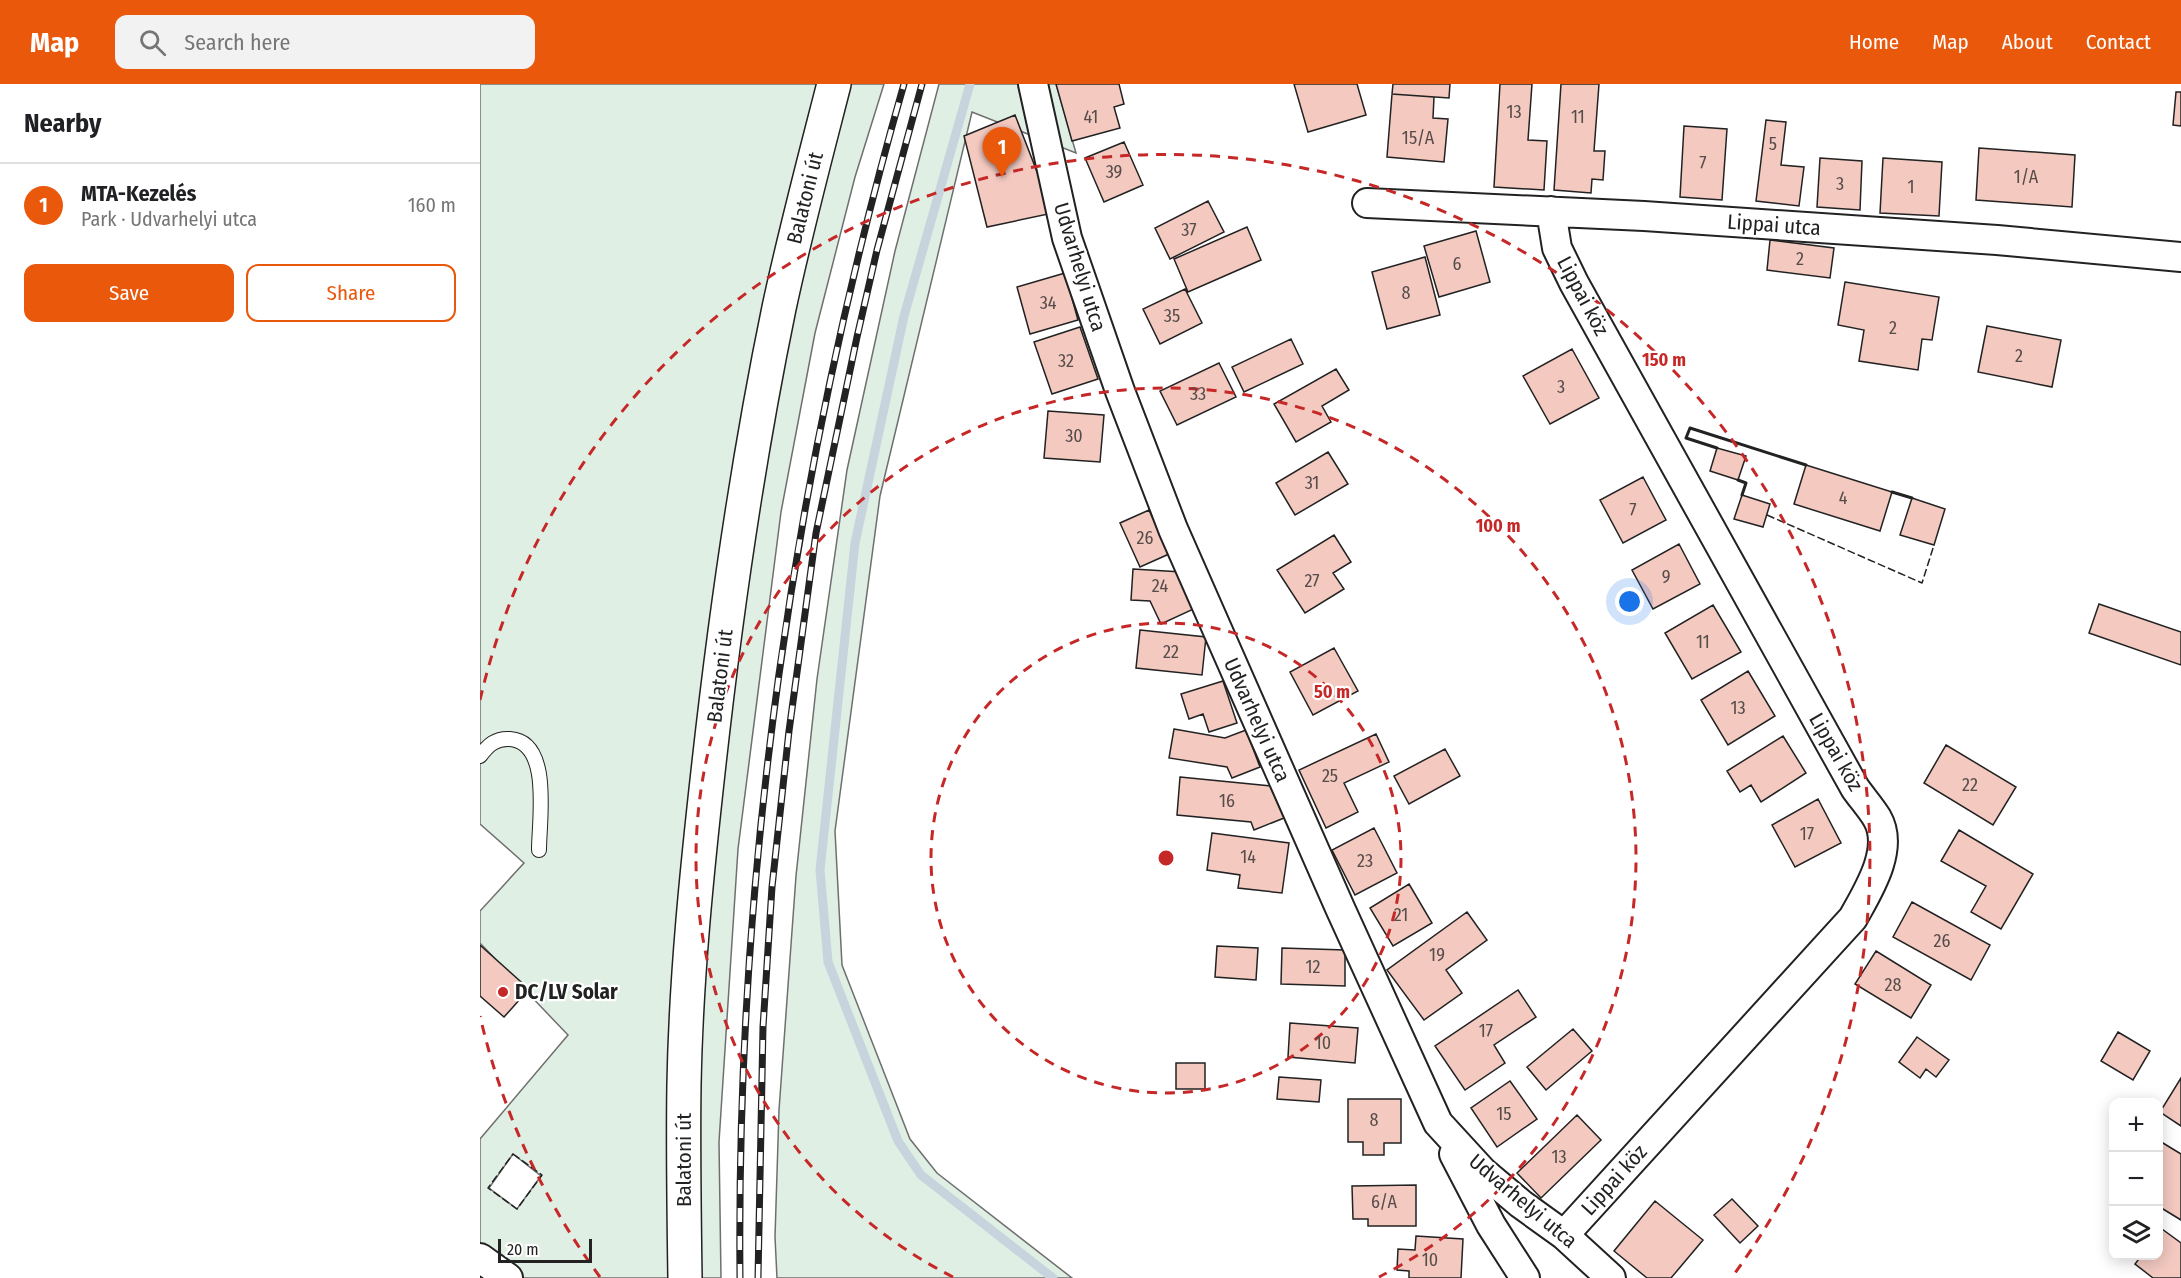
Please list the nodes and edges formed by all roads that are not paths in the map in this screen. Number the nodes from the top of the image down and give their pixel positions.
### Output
1 (834, 84) edge
2 (1033, 84) edge
3 (1367, 203) dead end
4 (1551, 211) junction
5 (2181, 257) edge
6 (480, 756) edge
7 (539, 850) dead end
8 (1438, 1123) junction
9 (1564, 1235) junction
10 (480, 1258) edge
11 (508, 1278) edge
12 (685, 1278) edge
13 (1525, 1278) edge
14 (1611, 1278) edge

1 - 12 main road, Balatoni út
2 - 8 street, Udvarhelyi utca
3 - 4 street, Lippai utca
4 - 5 street, Lippai utca
4 - 9 street, Lippai köz
6 - 7 lane
8 - 9 street, Udvarhelyi utca
8 - 13 street
9 - 14 street, Udvarhelyi utca
10 - 11 street

